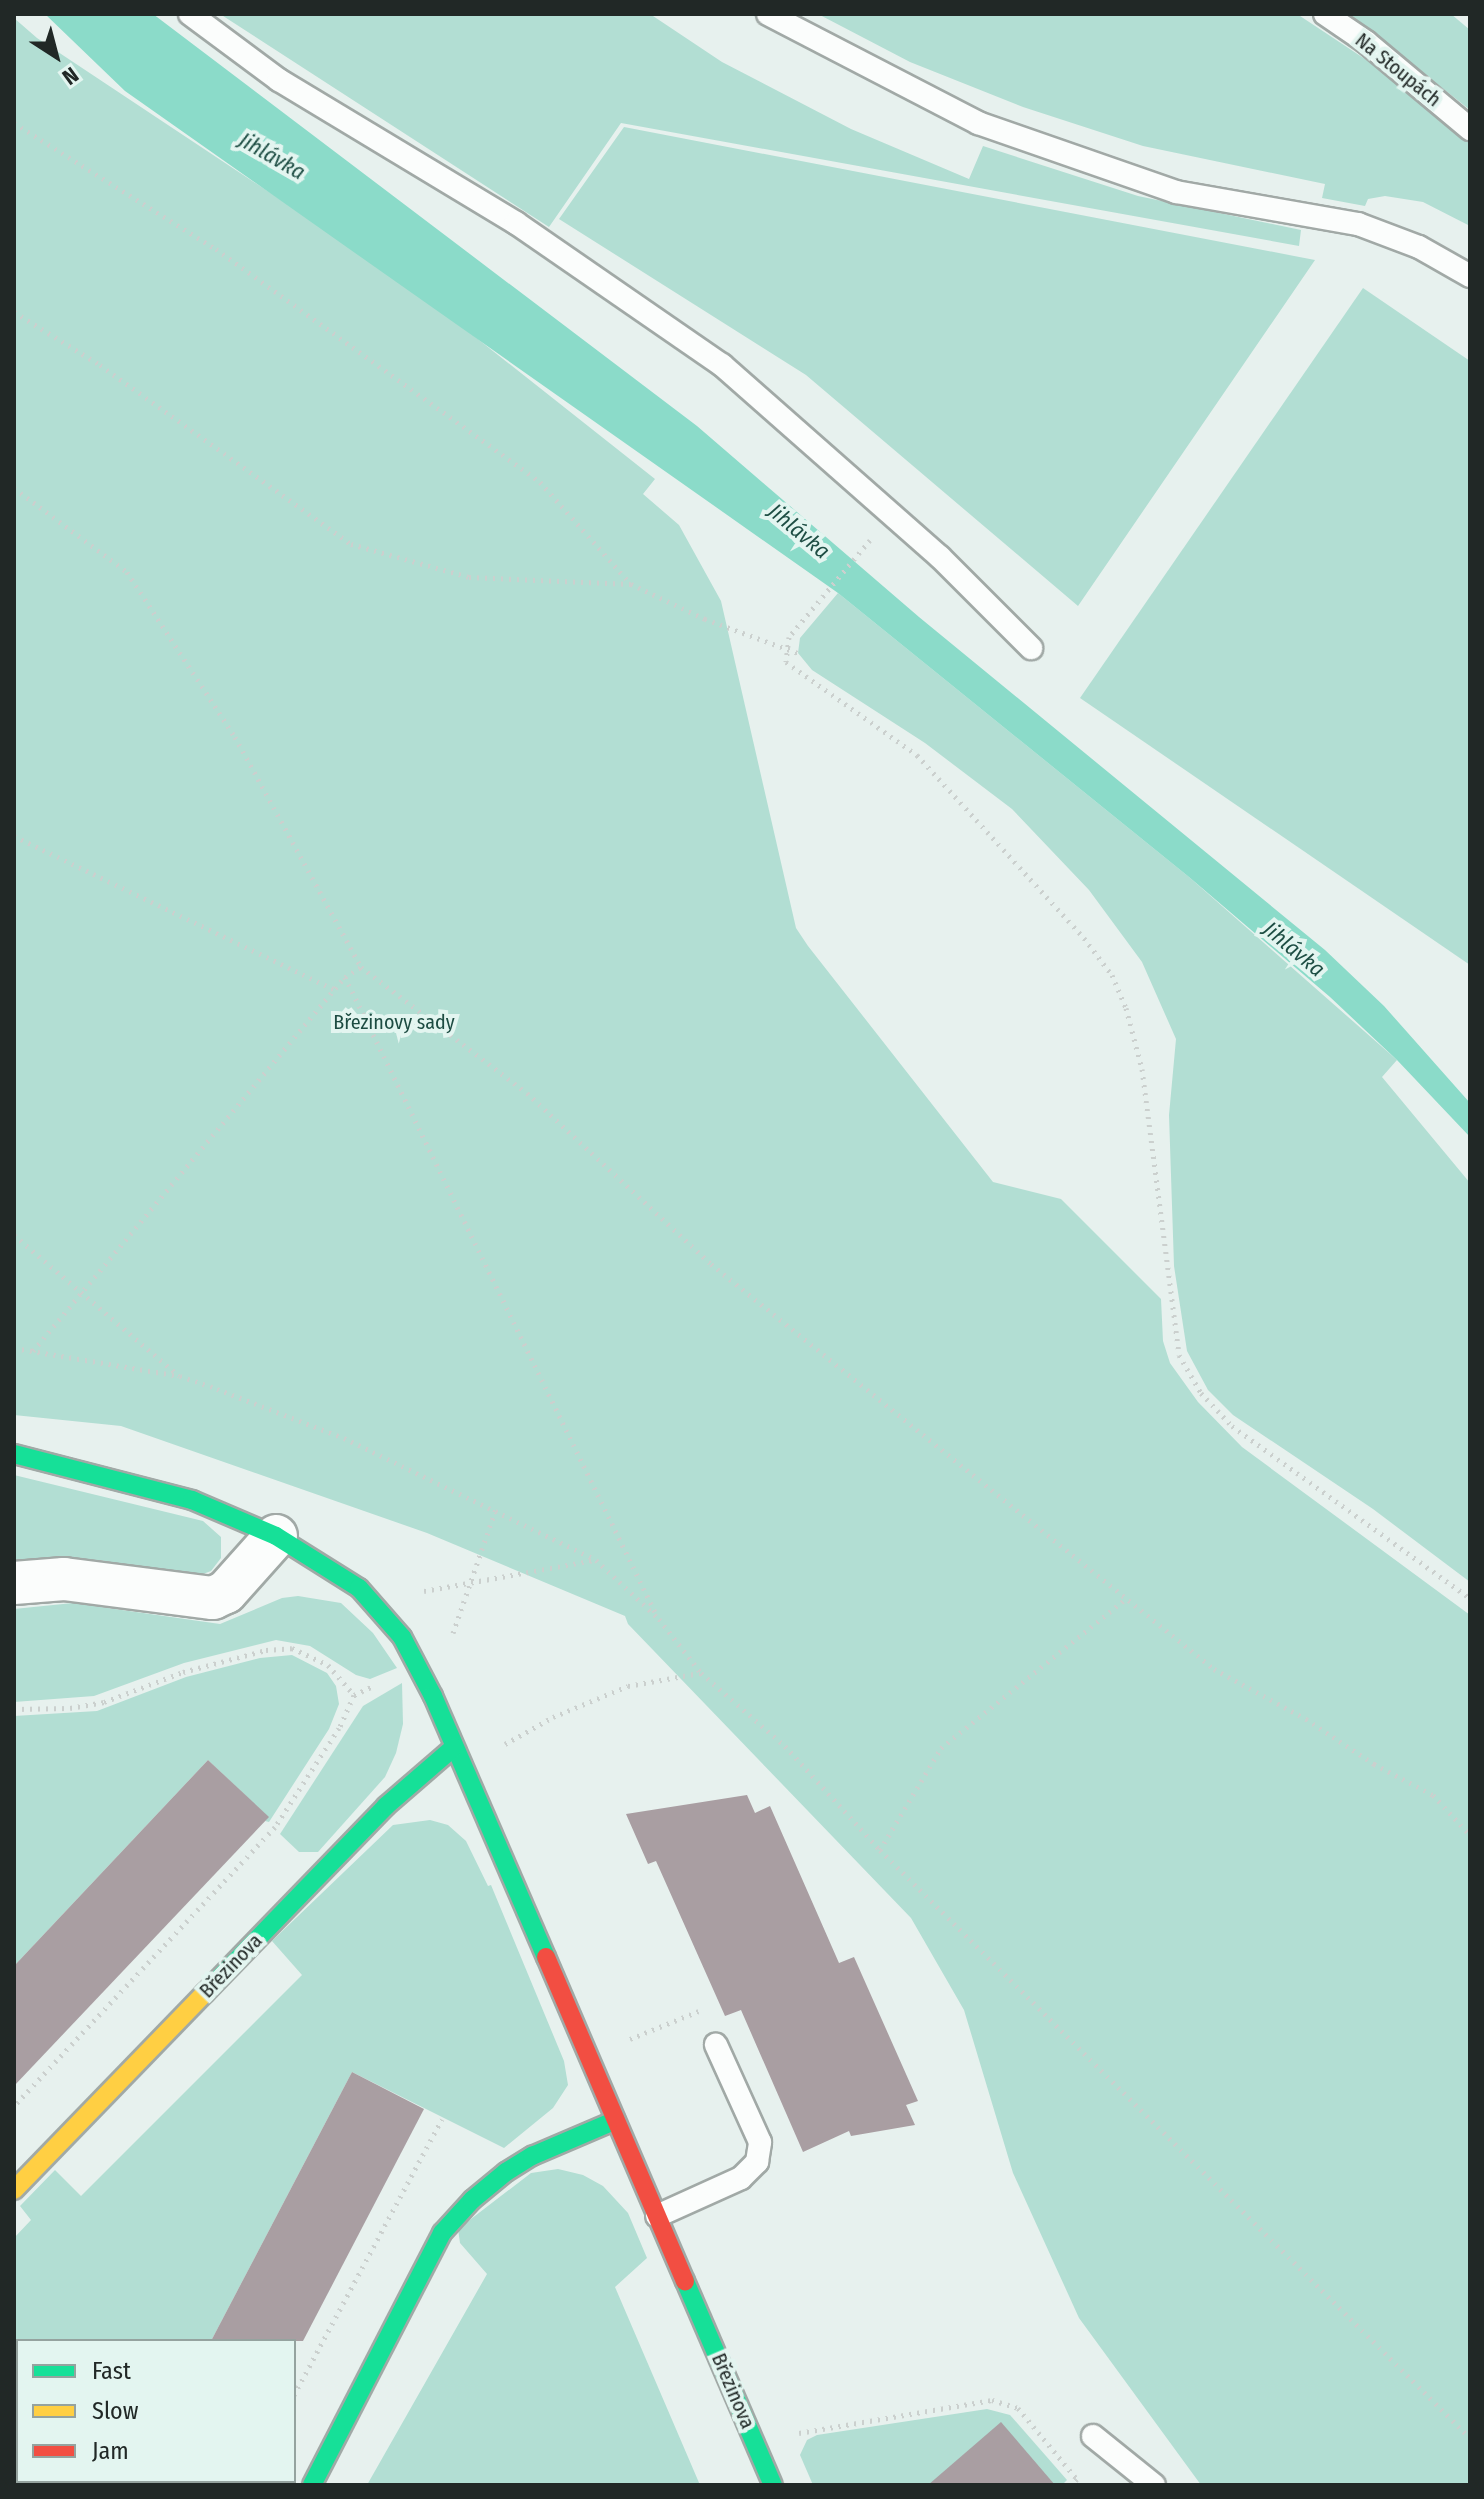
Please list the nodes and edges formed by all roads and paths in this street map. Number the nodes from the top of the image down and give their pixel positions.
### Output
1 (190, 14) edge
2 (768, 14) edge
3 (1325, 14) edge
4 (14, 123) edge
5 (1470, 129) edge
6 (1470, 276) edge
7 (14, 312) edge
8 (14, 488) edge
9 (874, 535) dead end
10 (631, 584) junction
11 (1031, 648) dead end
12 (798, 653) dead end
13 (14, 836) edge
14 (361, 967) junction
15 (345, 977) junction
16 (335, 989) junction
17 (14, 1235) edge
18 (82, 1296) junction
19 (14, 1348) edge
20 (33, 1351) junction
21 (180, 1376) junction
22 (14, 1454) edge
23 (496, 1509) junction
24 (276, 1536) junction
25 (596, 1560) junction
26 (14, 1583) edge
27 (470, 1585) junction
28 (408, 1594) dead end
29 (1127, 1598) junction
30 (1470, 1598) edge
31 (659, 1619) junction
32 (452, 1636) dead end
33 (701, 1673) junction
34 (14, 1709) edge
35 (502, 1746) dead end
36 (454, 1747) junction
37 (1470, 1835) edge
38 (880, 1850) junction
39 (701, 2010) dead end
40 (624, 2041) dead end
41 (716, 2045) dead end
42 (14, 2106) edge
43 (442, 2119) dead end
44 (616, 2120) junction
45 (14, 2190) edge
46 (657, 2216) junction
47 (296, 2391) edge
48 (797, 2433) dead end
49 (1093, 2436) dead end
50 (1470, 2438) edge
51 (312, 2485) edge
52 (773, 2485) edge
53 (1071, 2485) edge
54 (1154, 2485) edge

1 - 11 lane
2 - 6 lane
3 - 5 lane, Na Stoupách
4 - 10 path
7 - 10 path
8 - 14 path
9 - 30 path
10 - 12 path
13 - 16 path
14 - 15 path
14 - 29 path
15 - 16 path
15 - 31 path
16 - 18 path
17 - 18 path
18 - 20 path
18 - 21 path
19 - 20 path
20 - 21 path
21 - 23 path
22 - 24 street, Březinova
23 - 25 path
23 - 27 path
24 - 26 street
24 - 36 street, Březinova
25 - 27 path
25 - 31 path
27 - 28 path
27 - 32 path
29 - 37 path
29 - 38 path
31 - 33 path
33 - 35 path
33 - 38 path
34 - 42 path
36 - 44 street, Březinova
36 - 45 street, Březinova
38 - 50 path
39 - 40 path
41 - 46 lane
43 - 47 path
44 - 46 street, Březinova
44 - 51 street
46 - 52 street, Březinova
48 - 53 path
49 - 54 lane

